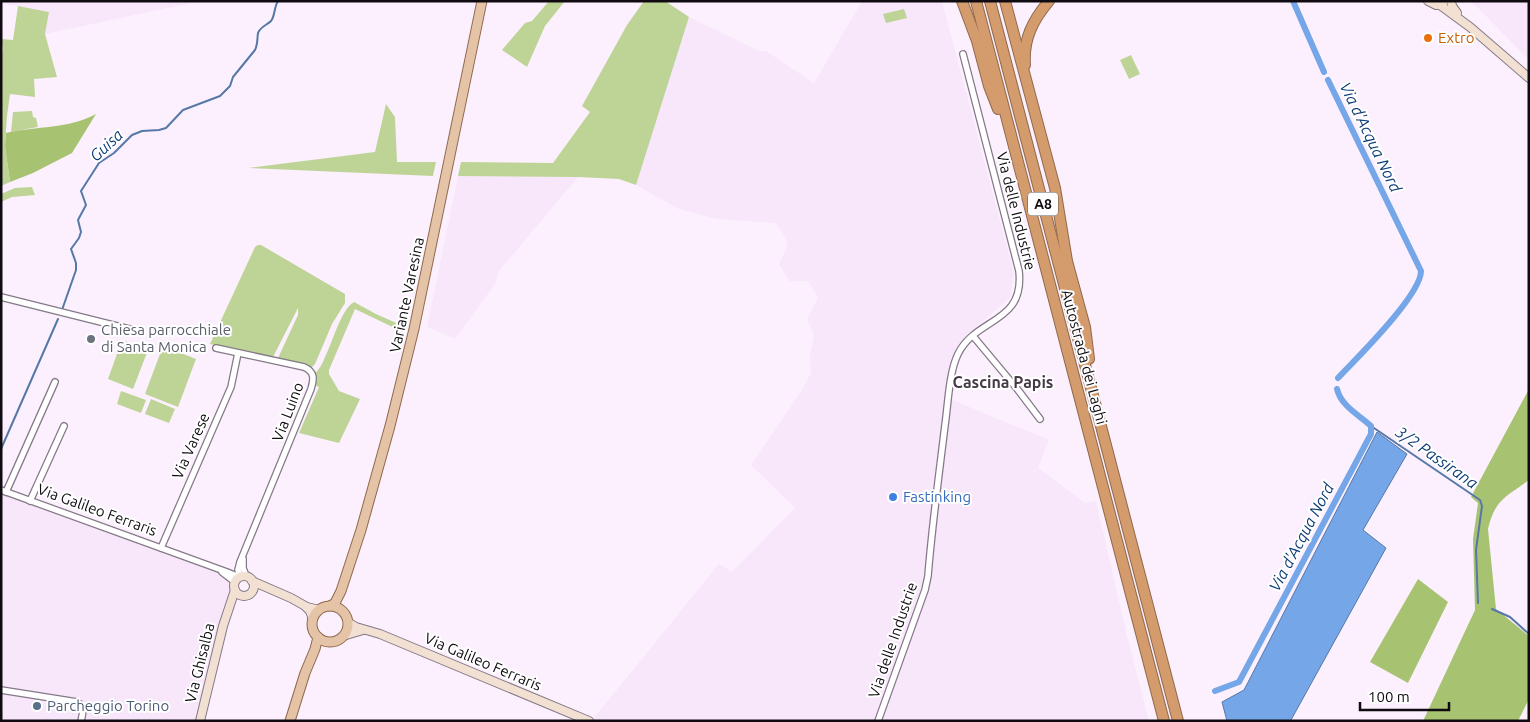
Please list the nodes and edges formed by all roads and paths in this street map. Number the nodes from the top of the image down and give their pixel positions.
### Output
1 (482, 1) edge
2 (962, 1) edge
3 (976, 1) edge
4 (990, 1) edge
5 (1005, 1) edge
6 (1050, 1) edge
7 (1428, 1) edge
8 (1451, 1) edge
9 (1443, 3) edge
10 (1470, 27) junction
11 (963, 54) dead end
12 (1529, 78) edge
13 (1038, 124) junction
14 (1016, 156) junction
15 (1, 297) edge
16 (137, 331) dead end
17 (973, 336) junction
18 (216, 348) dead end
19 (238, 353) junction
20 (55, 382) dead end
21 (1096, 407) junction
22 (1040, 419) dead end
23 (64, 426) dead end
24 (3, 491) edge
25 (30, 501) junction
26 (161, 548) junction
27 (241, 581) junction
28 (341, 591) junction
29 (247, 594) junction
30 (280, 594) junction
31 (305, 606) junction
32 (330, 606) junction
33 (319, 610) junction
34 (343, 611) junction
35 (228, 612) junction
36 (313, 620) junction
37 (349, 623) junction
38 (366, 630) junction
39 (346, 635) junction
40 (318, 637) junction
41 (328, 643) junction
42 (313, 656) junction
43 (1, 690) edge
44 (82, 721) edge
45 (200, 721) edge
46 (290, 721) edge
47 (589, 721) edge
48 (878, 721) edge
49 (1164, 721) edge
50 (1178, 721) edge

1 - 28 main road, Variante Varesina
2 - 14 highway
3 - 14 highway, Autostrada dei Laghi / A8
4 - 21 highway, Autostrada dei Laghi / A8
5 - 13 highway
6 - 13 highway
7 - 9 street
8 - 10 street
9 - 10 street
10 - 12 street
11 - 17 street, Via delle Industrie
13 - 21 highway
14 - 49 highway, Autostrada dei Laghi / A8
15 - 16 street
17 - 22 street
17 - 48 street, Via delle Industrie
18 - 19 street, Via Luino
19 - 26 street, Via Varese
19 - 27 street, Via Luino
20 - 24 street
21 - 50 highway, Autostrada dei Laghi / A8
23 - 25 street
24 - 25 street, Via Galileo Ferraris
25 - 26 street, Via Galileo Ferraris
26 - 27 street, Via Galileo Ferraris
27 - 29 street
27 - 29 street
27 - 30 street, Via Galileo Ferraris
27 - 35 street, Via Ghisalba
28 - 32 main road, Variante Varesina
28 - 34 main road, Variante Varesina
29 - 30 street, Via Galileo Ferraris
29 - 35 street, Via Ghisalba
30 - 31 street, Via Galileo Ferraris
31 - 33 street, Via Galileo Ferraris
31 - 36 street
32 - 33 main road
32 - 34 main road
33 - 36 main road
34 - 37 main road, Variante Varesina
35 - 45 street, Via Ghisalba
36 - 40 main road
37 - 38 street, Via Galileo Ferraris
37 - 39 main road
38 - 39 street
38 - 47 street, Via Galileo Ferraris
39 - 41 main road
40 - 41 main road
40 - 42 main road
41 - 42 main road
42 - 46 main road
43 - 44 street

